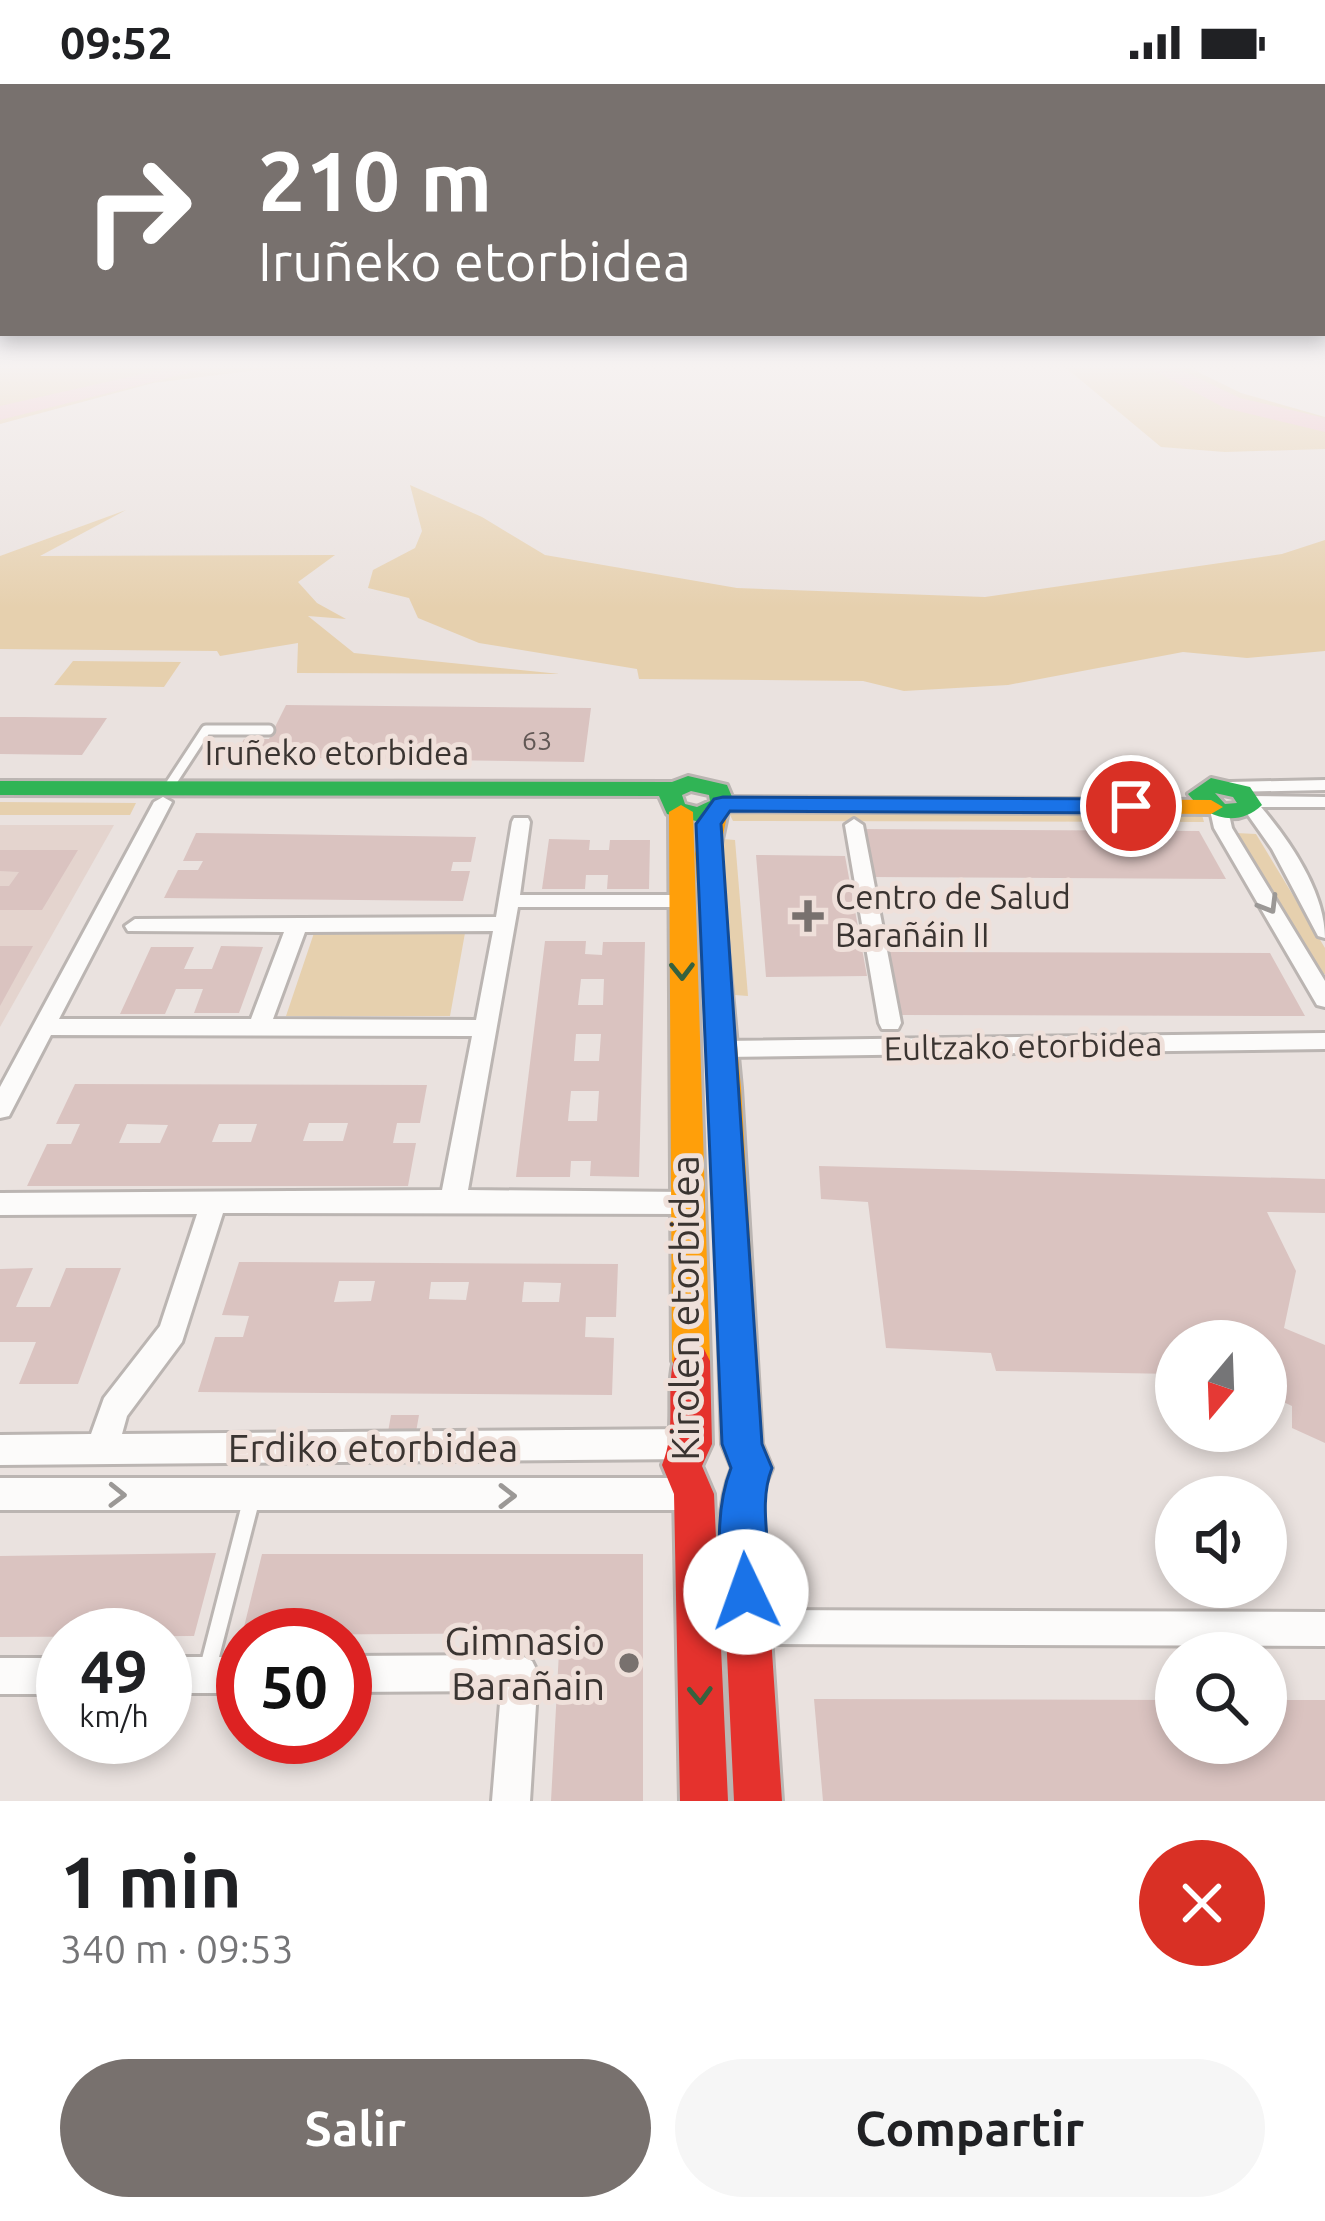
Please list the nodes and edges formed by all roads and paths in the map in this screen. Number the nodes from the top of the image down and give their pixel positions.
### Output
1 (269, 730) dead end
2 (1325, 785) edge
3 (0, 788) edge
4 (166, 795) junction
5 (675, 800) junction
6 (720, 801) junction
7 (1227, 801) junction
8 (0, 802) edge
9 (1325, 802) edge
10 (521, 822) dead end
11 (854, 825) dead end
12 (681, 902) junction
13 (507, 913) junction
14 (134, 926) dead end
15 (298, 926) junction
16 (1325, 931) edge
17 (1325, 999) edge
18 (890, 1023) dead end
19 (44, 1027) junction
20 (259, 1027) junction
21 (485, 1028) junction
22 (1325, 1041) edge
23 (721, 1049) junction
24 (0, 1109) edge
25 (453, 1202) junction
26 (213, 1203) junction
27 (687, 1203) junction
28 (0, 1204) edge
29 (692, 1444) junction
30 (742, 1444) junction
31 (100, 1449) junction
32 (0, 1450) edge
33 (694, 1494) junction
34 (0, 1495) edge
35 (741, 1495) junction
36 (252, 1498) junction
37 (235, 1608) edge
38 (748, 1628) junction
39 (1325, 1629) edge
40 (372, 1674) edge
41 (0, 1676) edge
42 (36, 1676) edge
43 (511, 1801) edge
44 (704, 1801) edge
45 (758, 1801) edge

1 - 4 lane
2 - 7 street
3 - 4 main road, Iruñeko etorbidea
4 - 5 main road, Iruñeko etorbidea
4 - 8 main road, Iruñeko etorbidea
4 - 19 street
5 - 6 main road, Iruñeko etorbidea
5 - 12 main road, Kirolen etorbidea
6 - 7 main road
6 - 23 main road, Kirolen etorbidea
7 - 9 street
7 - 16 street
7 -> 17 street
10 - 13 street
11 - 18 street
12 - 13 street
12 -> 27 main road, Kirolen etorbidea
13 - 15 street
13 - 21 street
14 - 15 street
15 - 20 street
19 - 20 street
19 - 24 street
20 - 21 street
21 - 25 street
22 - 23 street, Eultzako etorbidea
23 - 30 main road, Kirolen etorbidea
25 - 26 street
25 - 27 street
26 - 28 street
26 - 31 street
27 - 29 main road, Kirolen etorbidea
29 - 30 main road, Erdiko etorbidea
29 - 31 street, Erdiko etorbidea
29 - 33 main road, Kirolen etorbidea
30 - 35 main road, Kirolen etorbidea
31 - 32 street, Erdiko etorbidea
33 - 35 main road, Erdiko etorbidea
36 -> 33 street, Erdiko etorbidea
33 -> 44 main road, Kirolen etorbidea
34 -> 36 street, Erdiko etorbidea
35 - 38 main road, Kirolen etorbidea
36 - 37 lane
38 - 39 street
38 - 45 main road, Kirolen etorbidea
40 - 43 street
41 - 42 street

